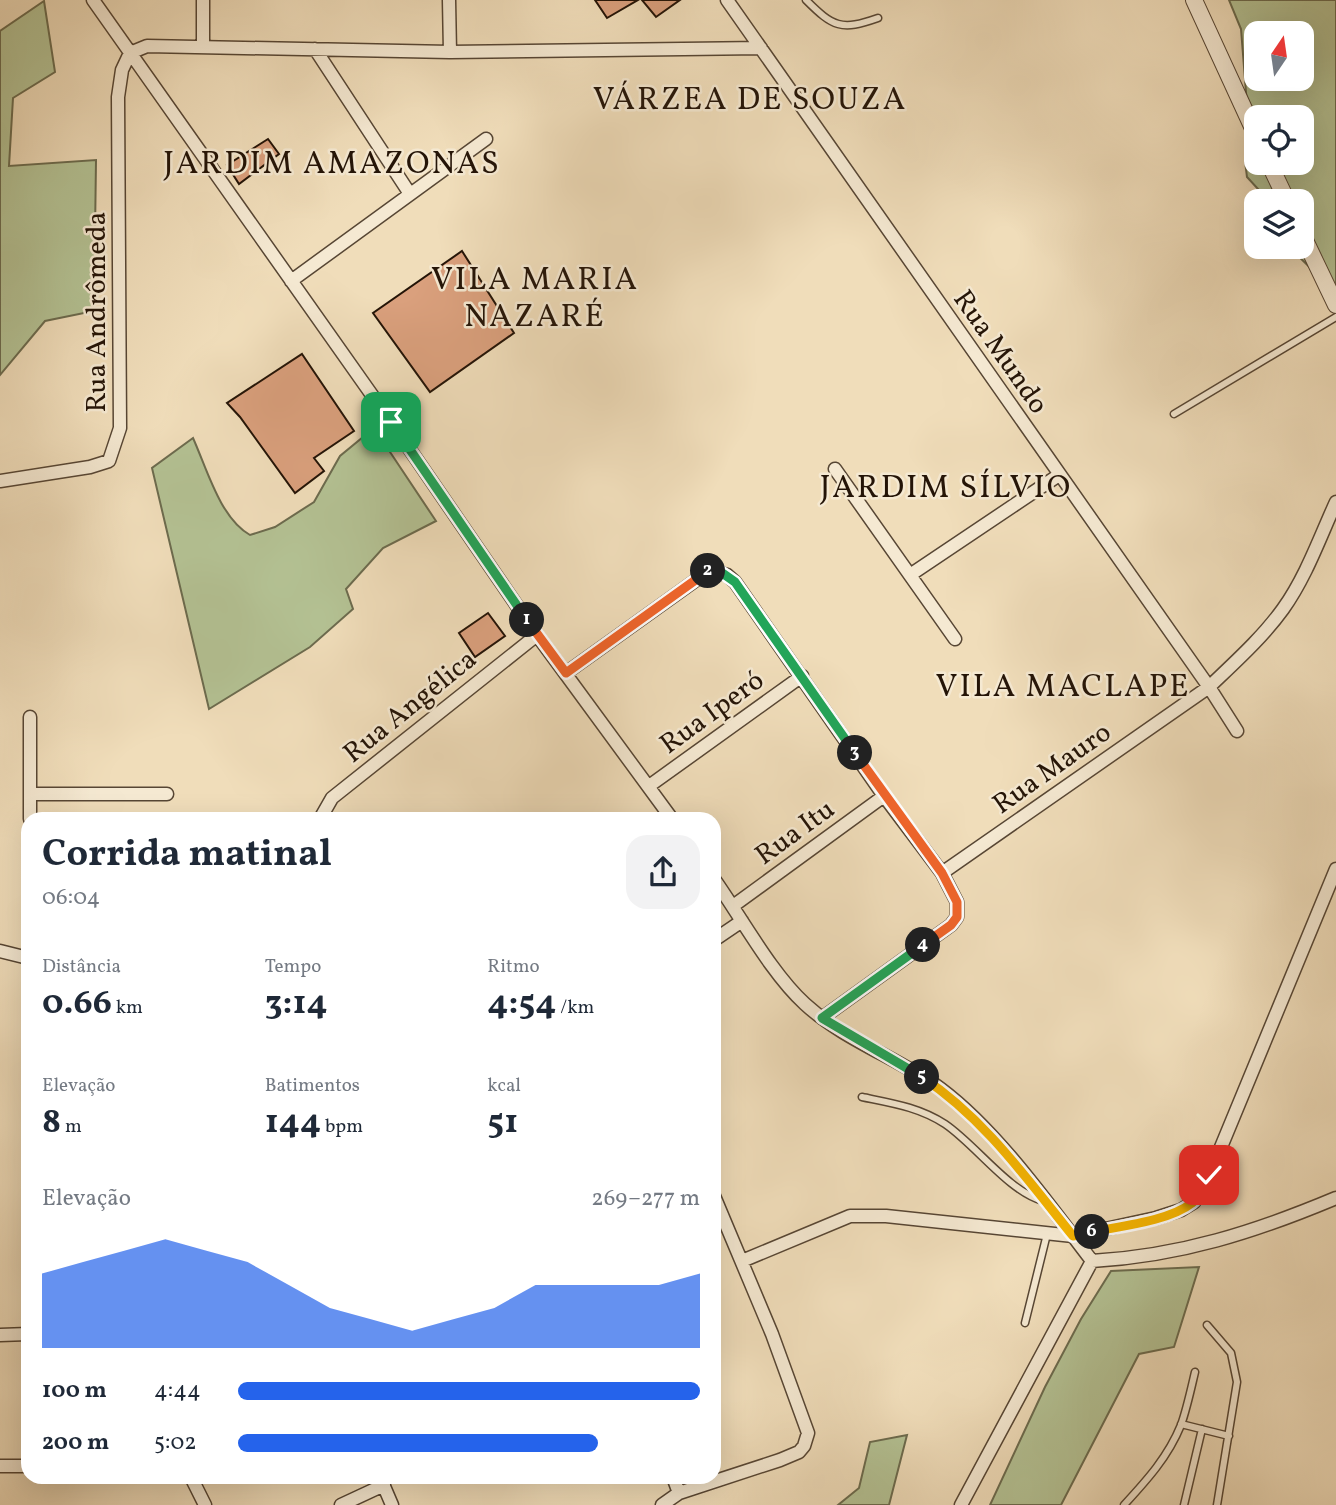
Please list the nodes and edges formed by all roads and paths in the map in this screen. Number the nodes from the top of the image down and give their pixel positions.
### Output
1 (93, 0) edge
2 (203, 0) edge
3 (449, 0) edge
4 (727, 0) edge
5 (806, 0) edge
6 (1194, 0) edge
7 (878, 18) dead end
8 (203, 47) junction
9 (761, 48) junction
10 (315, 49) junction
11 (450, 52) junction
12 (130, 53) junction
13 (1244, 109) edge
14 (486, 139) dead end
15 (410, 194) junction
16 (1314, 259) edge
17 (291, 281) junction
18 (1336, 305) edge
19 (1336, 317) edge
20 (1174, 414) dead end
21 (835, 469) dead end
22 (1059, 475) junction
23 (0, 481) edge
24 (1336, 502) edge
25 (910, 575) junction
26 (537, 635) junction
27 (955, 639) dead end
28 (566, 673) junction
29 (802, 676) junction
30 (1209, 687) junction
31 (30, 717) dead end
32 (1237, 730) dead end
33 (649, 786) junction
34 (30, 794) junction
35 (167, 794) dead end
36 (884, 796) junction
37 (30, 812) edge
38 (324, 812) edge
39 (667, 812) edge
40 (1336, 869) edge
41 (942, 873) junction
42 (721, 889) edge
43 (733, 906) junction
44 (742, 920) junction
45 (721, 935) edge
46 (0, 951) edge
47 (21, 956) edge
48 (822, 1018) junction
49 (862, 1097) dead end
50 (1336, 1198) edge
51 (1045, 1201) junction
52 (721, 1212) edge
53 (1047, 1234) junction
54 (1073, 1236) junction
55 (742, 1261) junction
56 (1092, 1261) junction
57 (1025, 1323) dead end
58 (1207, 1325) dead end
59 (21, 1334) edge
60 (0, 1335) edge
61 (1195, 1372) dead end
62 (1181, 1424) junction
63 (1202, 1429) junction
64 (1229, 1436) junction
65 (0, 1466) edge
66 (21, 1466) edge
67 (721, 1479) edge
68 (194, 1484) edge
69 (377, 1484) edge
70 (383, 1484) edge
71 (676, 1484) edge
72 (707, 1484) edge
73 (680, 1493) junction
74 (205, 1505) edge
75 (341, 1505) edge
76 (392, 1505) edge
77 (662, 1505) edge
78 (961, 1505) edge
79 (1124, 1505) edge
80 (1184, 1505) edge
81 (1217, 1505) edge

1 - 12 street
2 - 8 street
3 - 11 street
4 - 9 street, Rua Mundo
5 - 7 lane
6 - 13 street
8 - 10 street
8 - 12 street
9 - 11 street
9 - 22 street, Rua Mundo
10 - 11 street
10 - 15 street
12 - 17 street
12 - 23 street, Rua Andrômeda
14 - 15 street
15 - 17 street
16 - 18 street
17 - 26 street
19 - 20 lane
21 - 25 street
22 - 25 street
22 - 30 street, Rua Mundo
24 - 30 street, Rua Mauro
25 - 27 street
26 - 28 street
26 - 38 street, Rua Angélica
28 - 29 street
28 - 33 street
29 - 33 street, Rua Iperó
29 - 36 street
30 - 32 street, Rua Mundo
30 - 41 street, Rua Mauro
31 - 34 street
33 - 39 street
34 - 35 street
34 - 37 street
36 - 41 street
36 - 43 street, Rua Itu
40 - 54 street
41 - 48 street
42 - 43 street
43 - 44 street
44 - 45 street
44 - 48 street
46 - 47 street
48 - 51 street
49 - 51 lane
50 - 56 street
51 - 54 street
52 - 55 street
53 - 54 street
53 - 55 street
53 - 57 lane
54 - 56 street
55 - 67 street
56 - 78 street
58 - 64 lane
59 - 60 street
61 - 62 lane
62 - 63 lane
62 - 79 lane
63 - 64 lane
63 - 80 lane
64 - 81 lane
65 - 66 street
68 - 74 street
69 - 75 street
70 - 76 street
71 - 73 street
72 - 73 street
73 - 77 street

